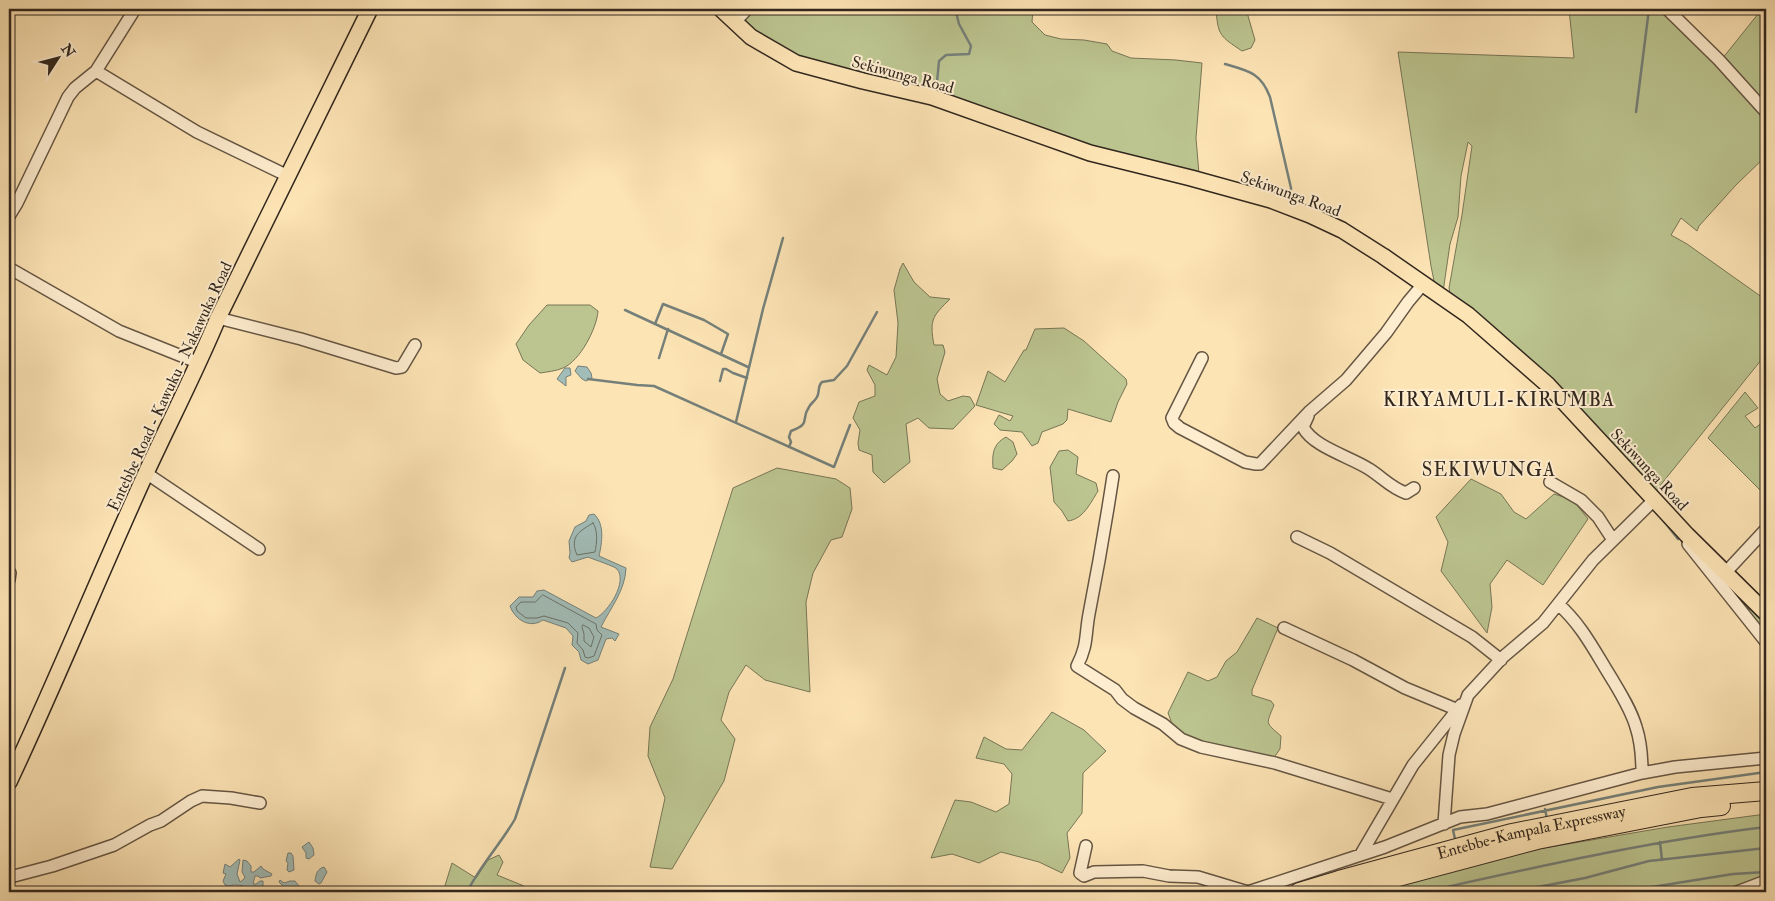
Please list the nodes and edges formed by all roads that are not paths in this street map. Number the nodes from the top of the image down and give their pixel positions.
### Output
1 (136, 9) edge
2 (370, 9) edge
3 (721, 9) edge
4 (747, 9) edge
5 (1667, 9) edge
6 (735, 22) junction
7 (96, 71) junction
8 (1766, 112) edge
9 (288, 176) junction
10 (9, 216) edge
11 (9, 268) edge
12 (1424, 283) junction
13 (218, 318) junction
14 (415, 345) dead end
15 (1202, 358) dead end
16 (199, 363) junction
17 (1310, 412) junction
18 (146, 473) junction
19 (1113, 476) dead end
20 (1550, 482) dead end
21 (1414, 488) dead end
22 (1654, 500) junction
23 (1766, 529) edge
24 (1298, 537) dead end
25 (1613, 540) junction
26 (259, 549) dead end
27 (1726, 572) junction
28 (1558, 604) junction
29 (1766, 613) edge
30 (1284, 628) dead end
31 (1766, 642) edge
32 (1501, 660) junction
33 (1468, 695) junction
34 (1458, 710) junction
35 (1766, 758) edge
36 (1642, 773) junction
37 (9, 782) edge
38 (1766, 790) edge
39 (1392, 799) junction
40 (260, 803) dead end
41 (1766, 803) edge
42 (1444, 824) junction
43 (1086, 846) dead end
44 (1361, 854) junction
45 (9, 876) edge
46 (1766, 881) edge
47 (1248, 892) edge
48 (1299, 892) edge
49 (1342, 892) edge
50 (1737, 892) edge

1 - 7 street
2 - 9 main road, Entebbe Road - Kawuku - Nakawuka Road
3 - 6 main road, Sekiwunga Road
4 - 6 street
5 - 8 street
6 - 12 main road, Sekiwunga Road
7 - 9 street
7 - 10 street
9 - 13 main road, Entebbe Road - Kawuku - Nakawuka Road
11 - 16 street
12 - 17 street
12 - 22 main road, Sekiwunga Road
13 - 14 street
13 - 16 main road, Entebbe Road - Kawuku - Nakawuka Road
15 - 17 street
16 - 18 main road, Entebbe Road - Kawuku - Nakawuka Road
17 - 21 street
18 - 26 street
18 - 37 main road, Entebbe Road - Kawuku - Nakawuka Road
19 - 39 street
20 - 25 street
22 - 25 street
22 - 27 main road, Sekiwunga Road
22 - 31 street
23 - 27 street
24 - 32 street
25 - 28 street
27 - 29 main road, Sekiwunga Road
28 - 32 street
28 - 36 street
30 - 34 street
32 - 33 street
33 - 34 street
33 - 42 street
34 - 39 street
35 - 36 street
36 - 42 street
38 - 48 highway, Entebbe-Kampala Expressway
39 - 44 street
40 - 45 street
41 - 49 highway, Entebbe-Kampala Expressway
42 - 44 street
43 - 47 street
44 - 47 street
46 - 50 street

